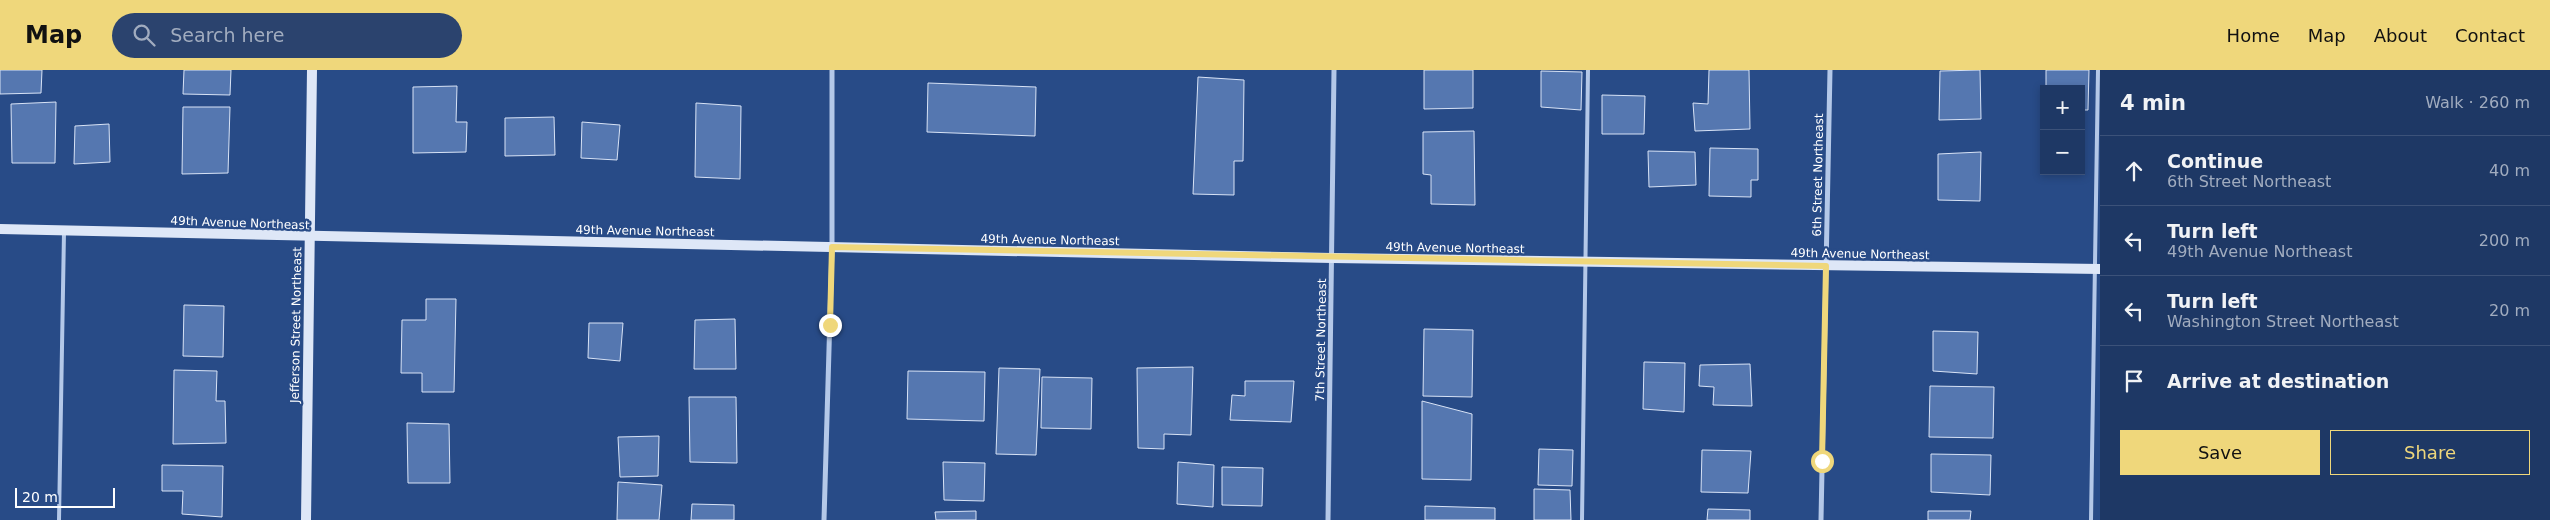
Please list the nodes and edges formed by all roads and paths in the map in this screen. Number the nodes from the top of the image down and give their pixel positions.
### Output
1 (312, 70) edge
2 (832, 70) edge
3 (1334, 70) edge
4 (1588, 70) edge
5 (1830, 70) edge
6 (2098, 70) edge
7 (0, 229) edge
8 (64, 231) junction
9 (310, 238) junction
10 (832, 247) junction
11 (1332, 258) junction
12 (1585, 262) junction
13 (1826, 266) junction
14 (2097, 269) edge
15 (59, 520) edge
16 (306, 520) edge
17 (824, 520) edge
18 (1328, 520) edge
19 (1582, 520) edge
20 (1821, 520) edge
21 (2091, 520) edge

1 - 9 street, Jefferson Street Northeast
2 - 10 street
3 - 11 street, 7th Street Northeast
4 - 12 lane
5 - 13 street, 6th Street Northeast
6 - 14 lane
7 - 8 street, 49th Avenue Northeast
8 - 9 street, 49th Avenue Northeast
8 - 15 lane
9 - 10 street, 49th Avenue Northeast
9 - 16 street, Jefferson Street Northeast
10 - 11 street, 49th Avenue Northeast
10 - 17 street
11 - 12 street, 49th Avenue Northeast
11 - 18 street, 7th Street Northeast
12 - 13 street, 49th Avenue Northeast
12 - 19 lane
13 - 14 street, 49th Avenue Northeast
13 - 20 street, 6th Street Northeast
14 - 21 lane

